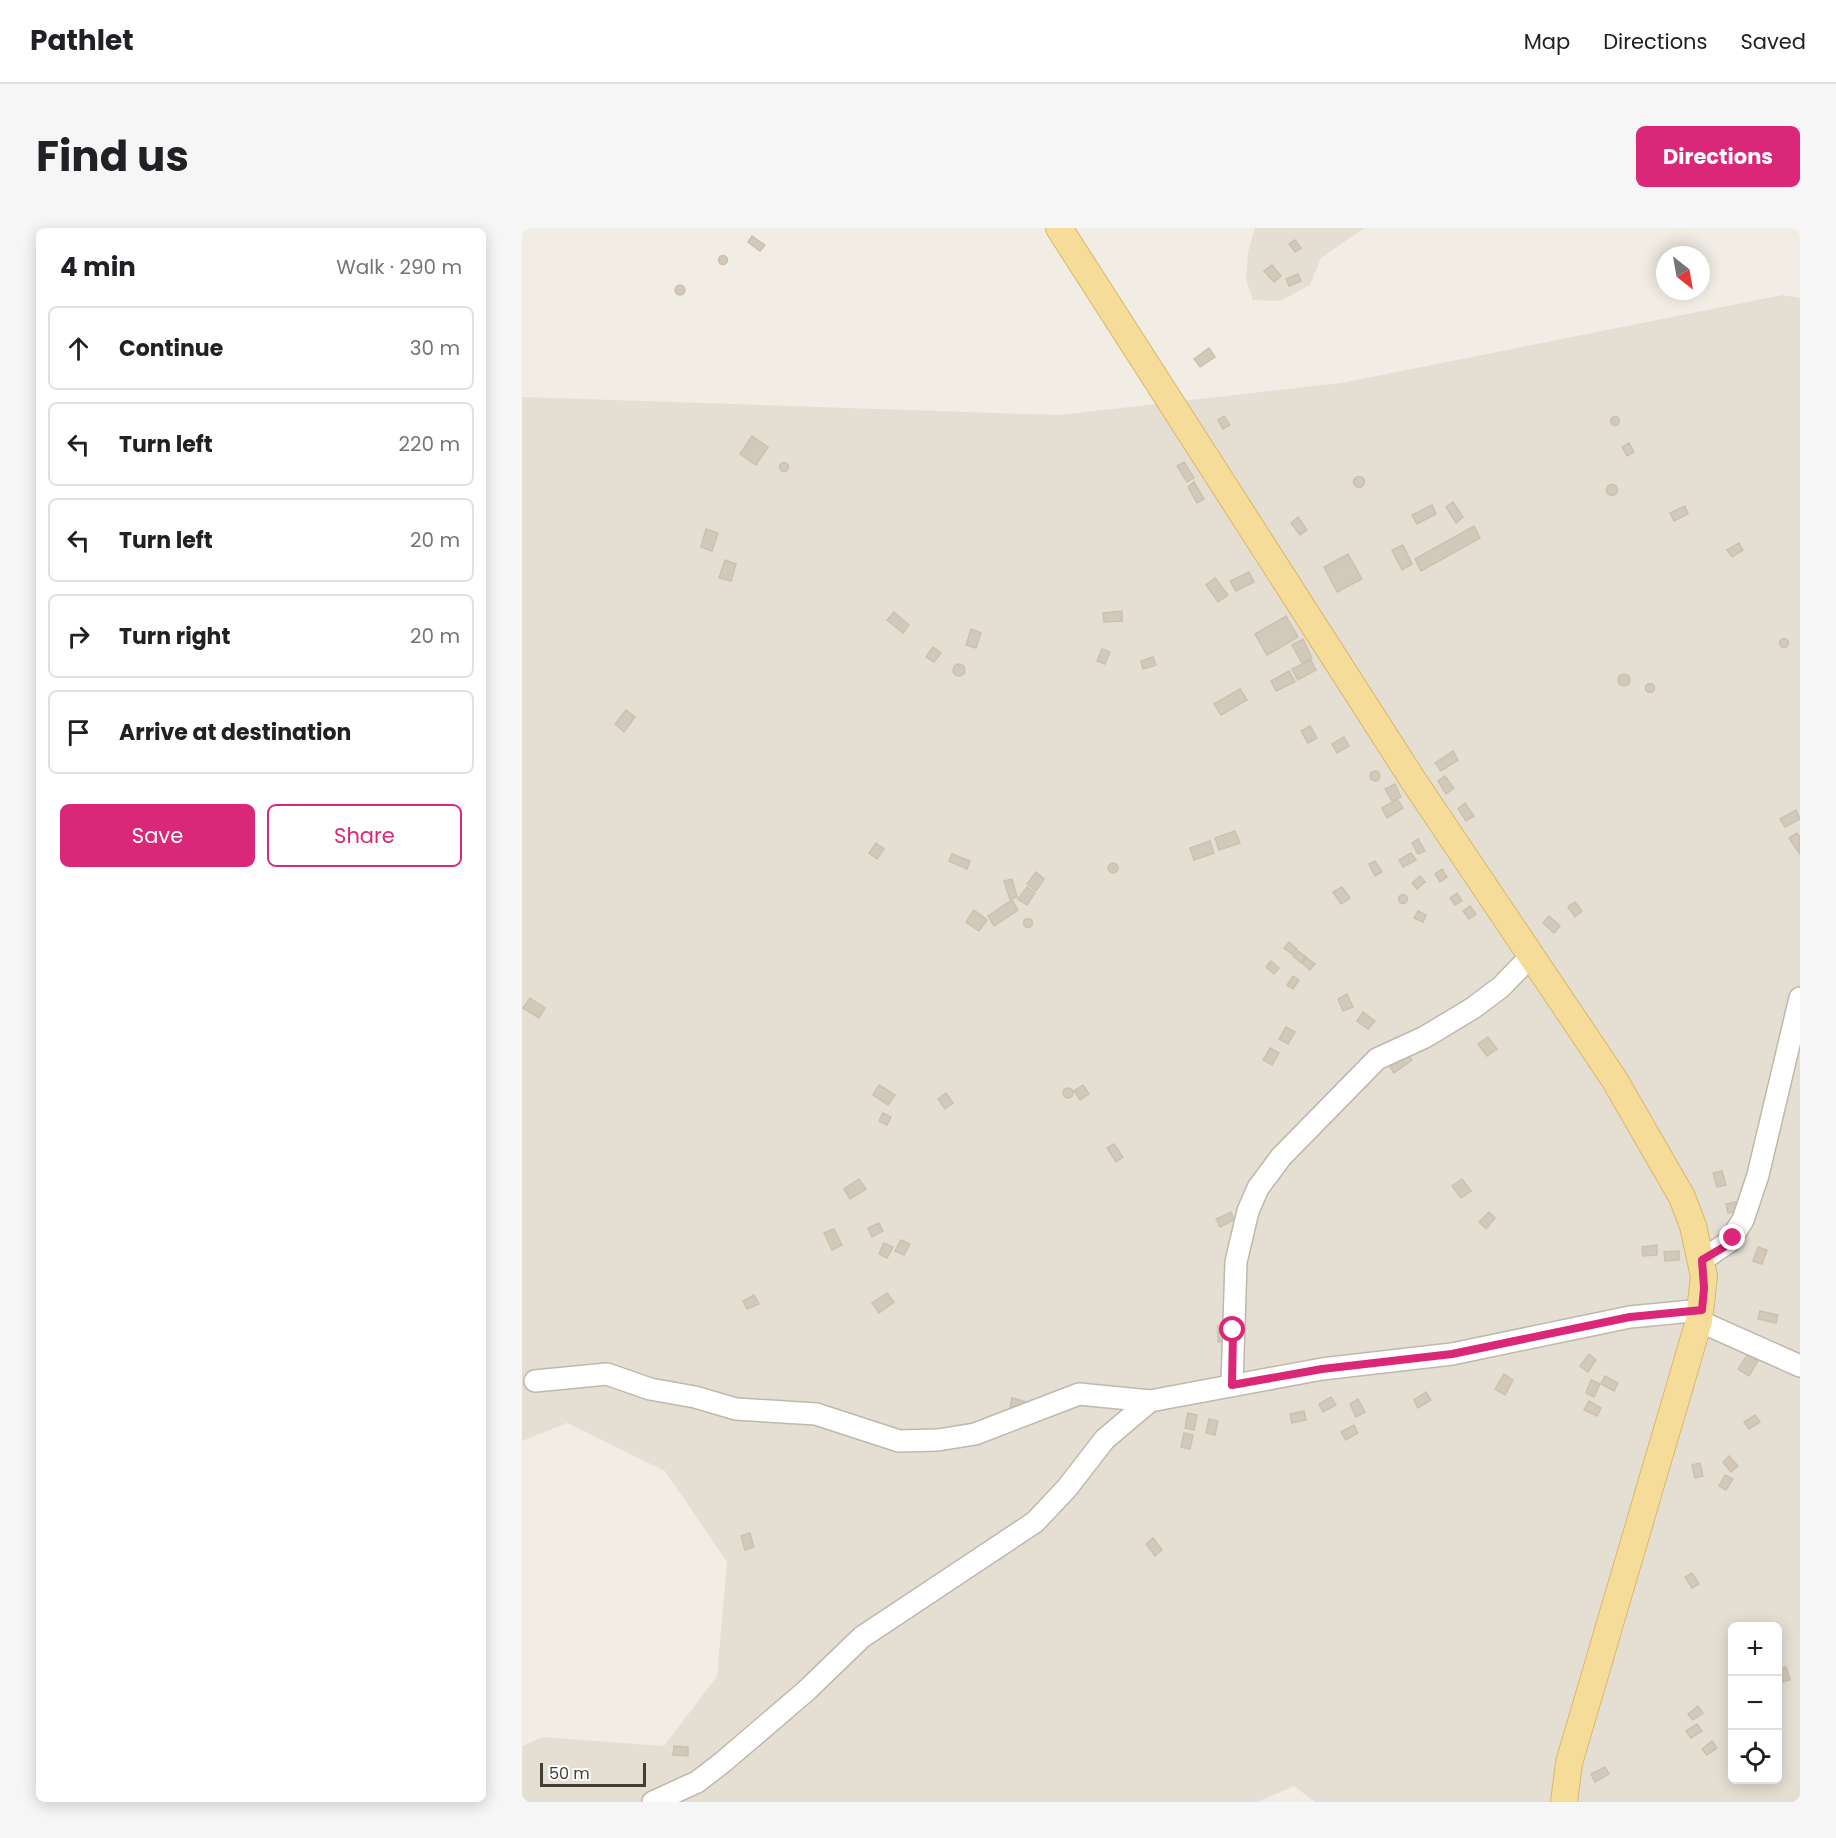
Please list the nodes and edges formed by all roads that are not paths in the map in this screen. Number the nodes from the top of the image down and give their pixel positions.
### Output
1 (1059, 228) edge
2 (1530, 957) junction
3 (1800, 998) edge
4 (1702, 1260) junction
5 (1701, 1316) junction
6 (1800, 1366) edge
7 (535, 1381) dead end
8 (1232, 1385) junction
9 (1150, 1401) junction
10 (653, 1802) edge
11 (1564, 1802) edge

1 - 2 main road
2 - 4 main road
2 - 8 street
3 - 4 street
4 - 5 main road
5 - 6 street
5 - 8 street
5 - 11 main road
7 - 9 street
8 - 9 street
9 - 10 street

